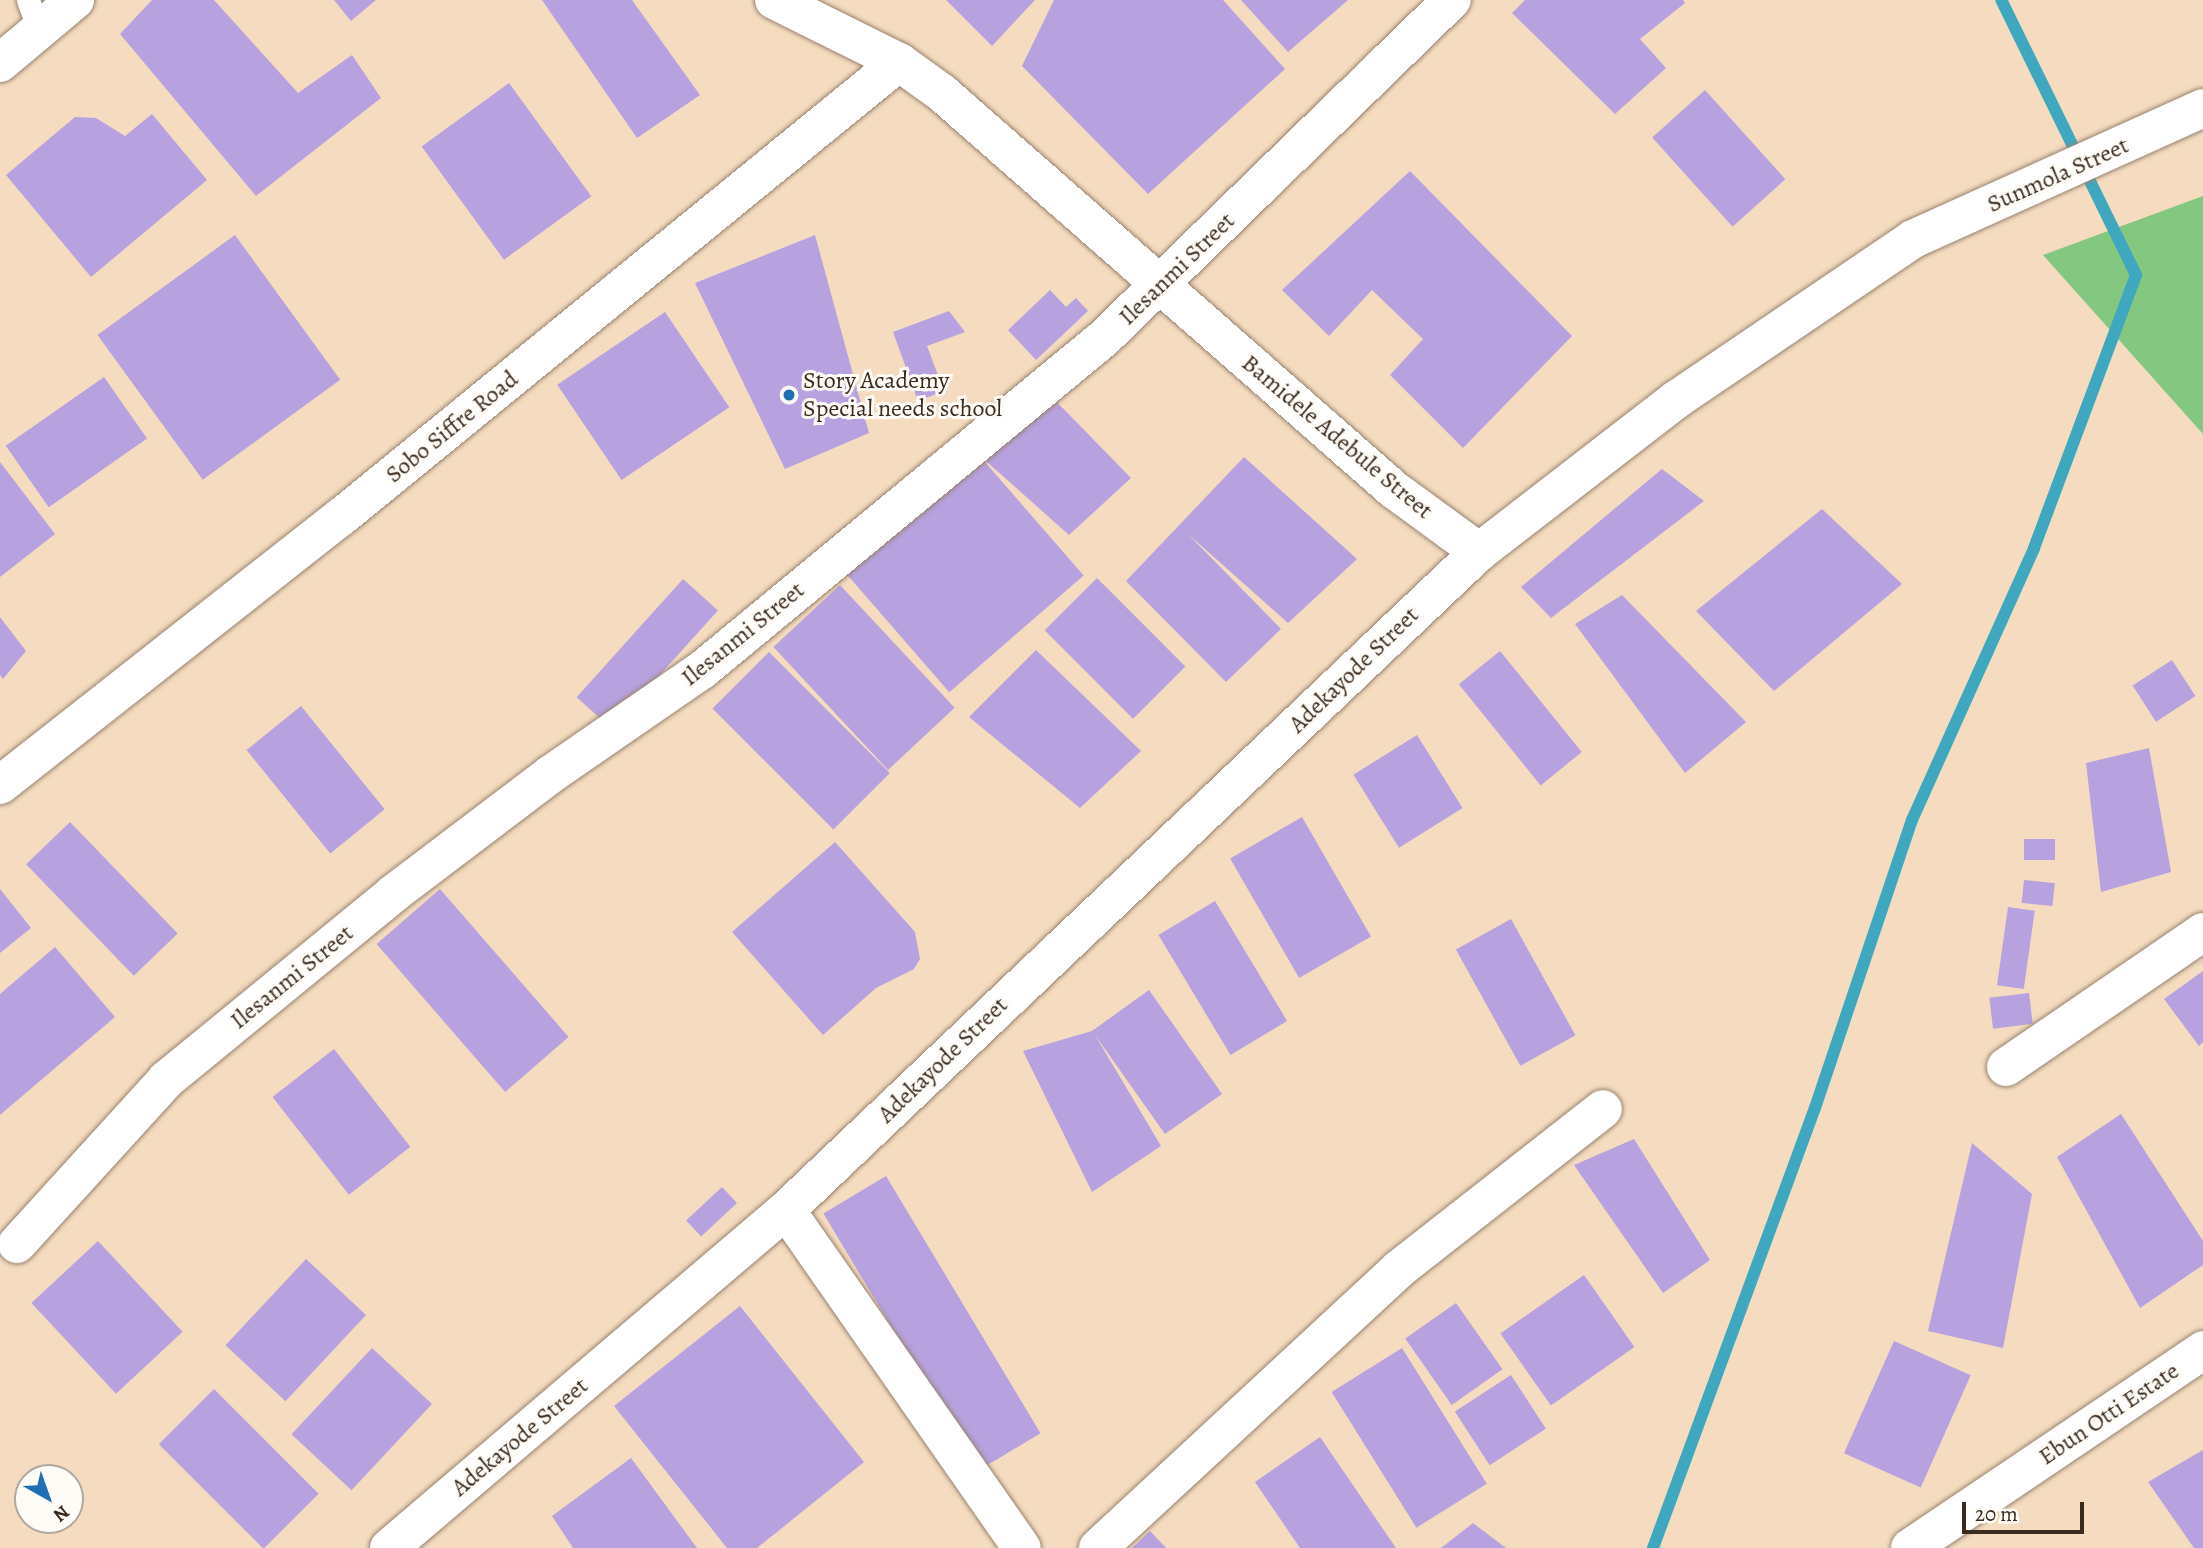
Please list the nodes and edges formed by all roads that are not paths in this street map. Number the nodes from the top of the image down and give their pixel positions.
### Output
1 (75, 0) edge
2 (774, 0) edge
3 (1438, 4) edge
4 (33, 15) edge
5 (899, 62) junction
6 (0, 63) edge
7 (2203, 108) edge
8 (1159, 287) junction
9 (1479, 552) junction
10 (0, 785) edge
11 (2203, 932) edge
12 (2006, 1067) dead end
13 (1602, 1109) dead end
14 (786, 1210) junction
15 (17, 1244) dead end
16 (2203, 1350) edge
17 (389, 1548) edge
18 (1022, 1548) edge
19 (1098, 1548) edge
20 (1910, 1548) edge

1 - 4 street
2 - 5 street, Bamidele Adebule Street
3 - 8 street, Ilesanmi Street
4 - 6 street
5 - 8 street, Bamidele Adebule Street
5 - 10 street, Sobo Siffre Road
7 - 9 street, Sunmola Street
8 - 9 street, Bamidele Adebule Street
8 - 15 street, Ilesanmi Street
9 - 14 street, Adekayode Street
11 - 12 street
13 - 19 street
14 - 17 street, Adekayode Street
14 - 18 street
16 - 20 street, Ebun Otti Estate

